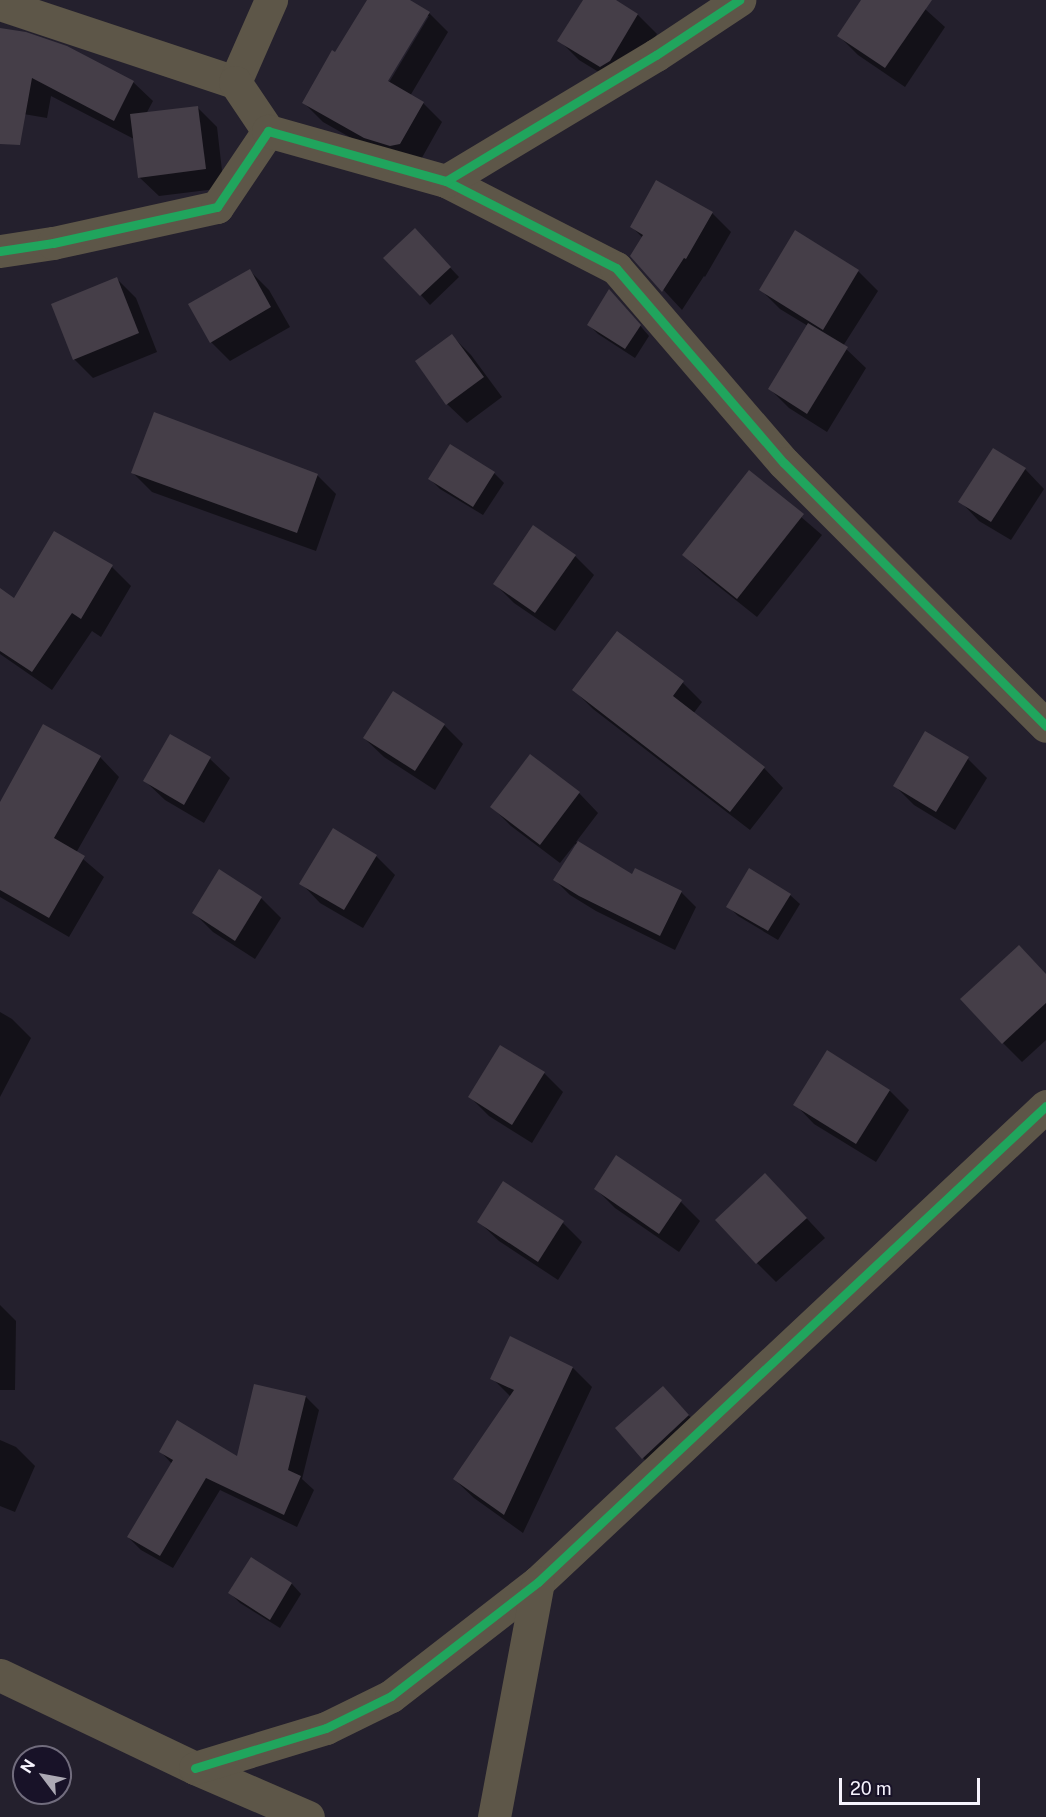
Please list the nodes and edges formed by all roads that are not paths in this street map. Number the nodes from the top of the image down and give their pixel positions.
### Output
1 (270, 0) edge
2 (739, 0) edge
3 (0, 4) edge
4 (235, 82) junction
5 (268, 131) junction
6 (446, 182) junction
7 (0, 251) edge
8 (1046, 726) edge
9 (1046, 1106) edge
10 (538, 1582) junction
11 (0, 1675) edge
12 (195, 1768) junction
13 (308, 1817) edge
14 (494, 1817) edge

1 - 4 street
2 - 6 street
3 - 4 street
4 - 5 street
5 - 6 street
5 - 7 street
6 - 8 street
9 - 10 street
10 - 12 street
10 - 14 street
11 - 12 street
12 - 13 street

